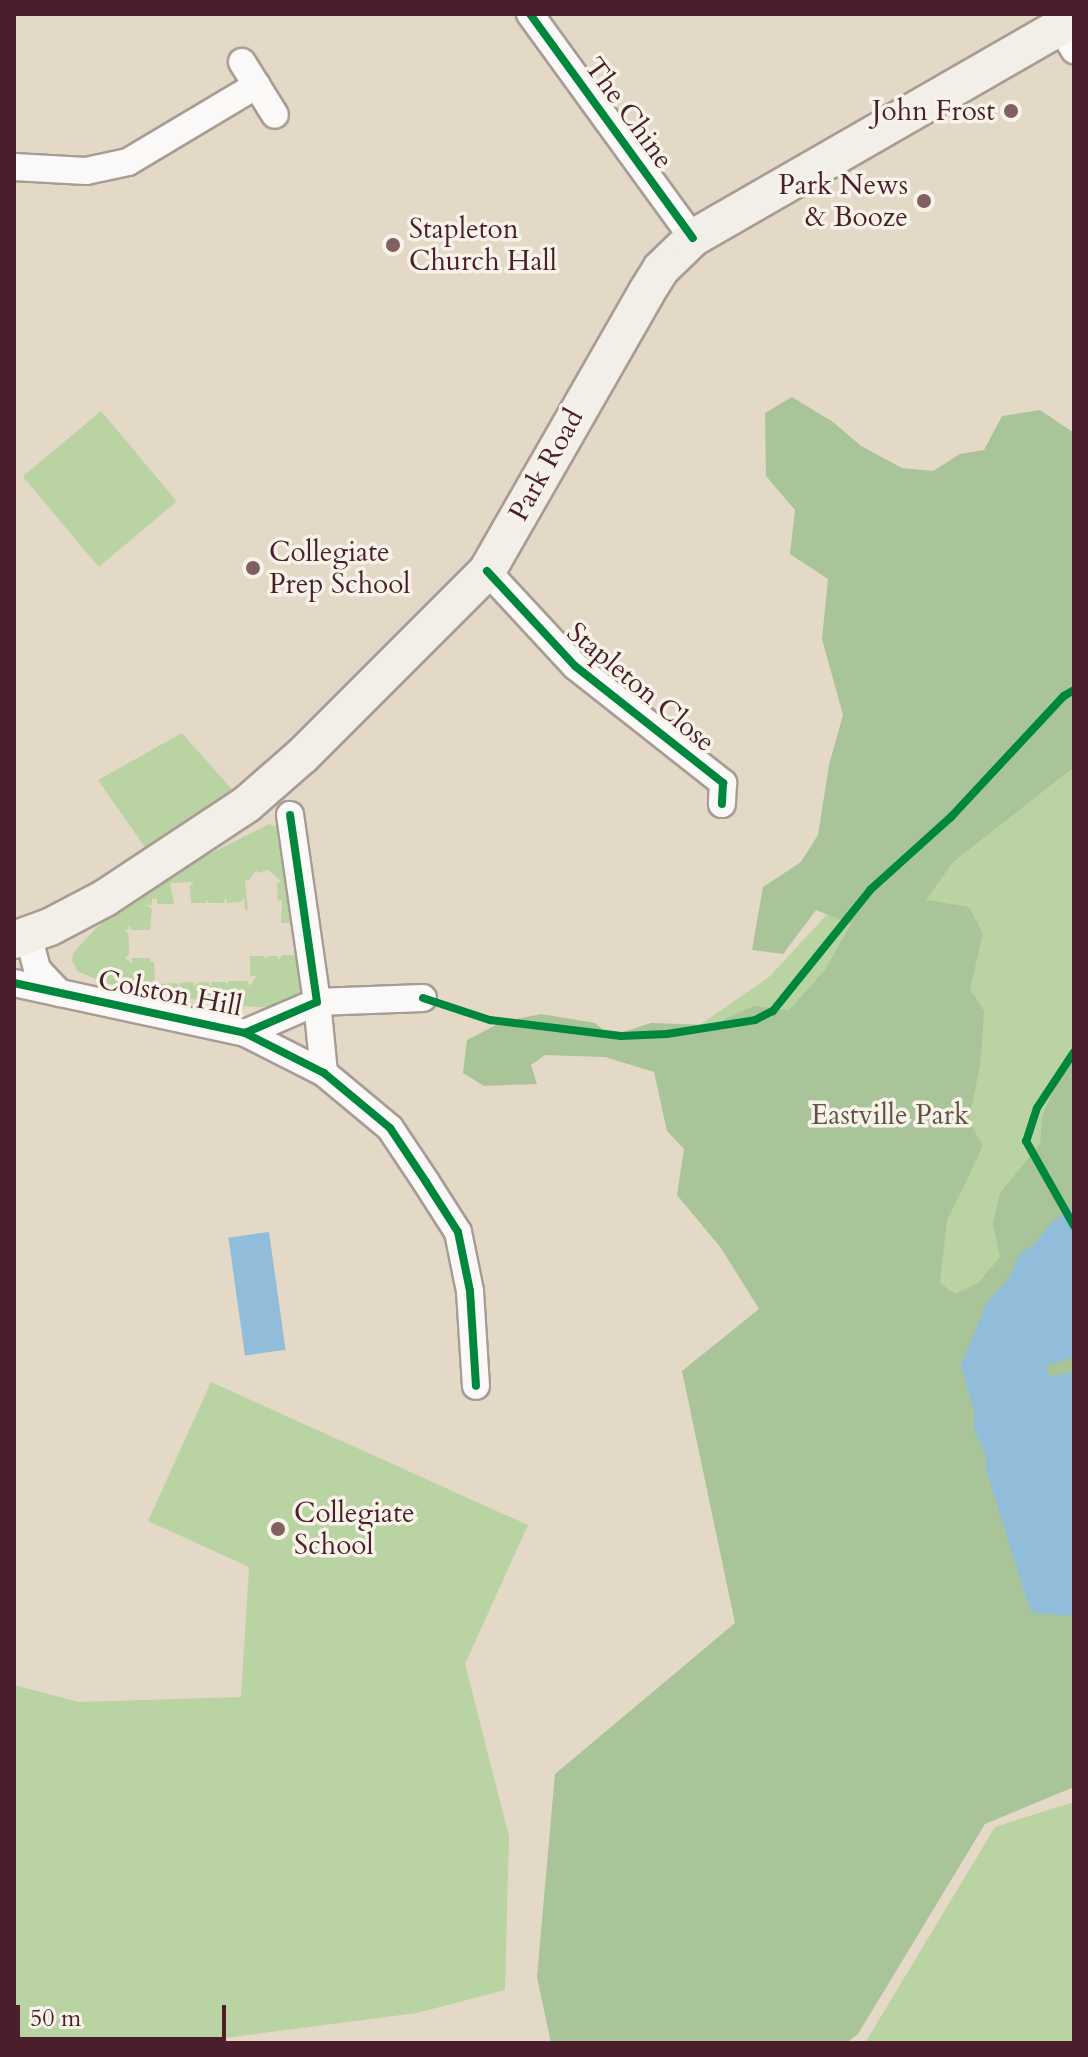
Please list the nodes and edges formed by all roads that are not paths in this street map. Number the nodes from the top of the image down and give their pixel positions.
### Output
1 (530, 14) edge
2 (1070, 32) edge
3 (242, 62) dead end
4 (257, 85) junction
5 (275, 115) dead end
6 (14, 167) edge
7 (693, 238) junction
8 (487, 571) junction
9 (722, 804) dead end
10 (290, 815) dead end
11 (21, 938) edge
12 (14, 983) edge
13 (59, 993) junction
14 (423, 998) dead end
15 (317, 1002) junction
16 (245, 1033) junction
17 (324, 1073) junction
18 (476, 1386) dead end

1 - 7 street, The Chine
2 - 7 main road, Park Road
3 - 4 street
4 - 5 street
4 - 6 street
7 - 8 main road, Park Road
8 - 9 street, Stapleton Close
8 - 11 main road, Park Road
10 - 15 street
11 - 13 street, Colston Hill
12 - 13 street, Colston Hill
13 - 16 street, Colston Hill
14 - 15 street, Colston Hill
15 - 16 street, Colston Hill
15 - 17 street
16 - 17 street
17 - 18 street

